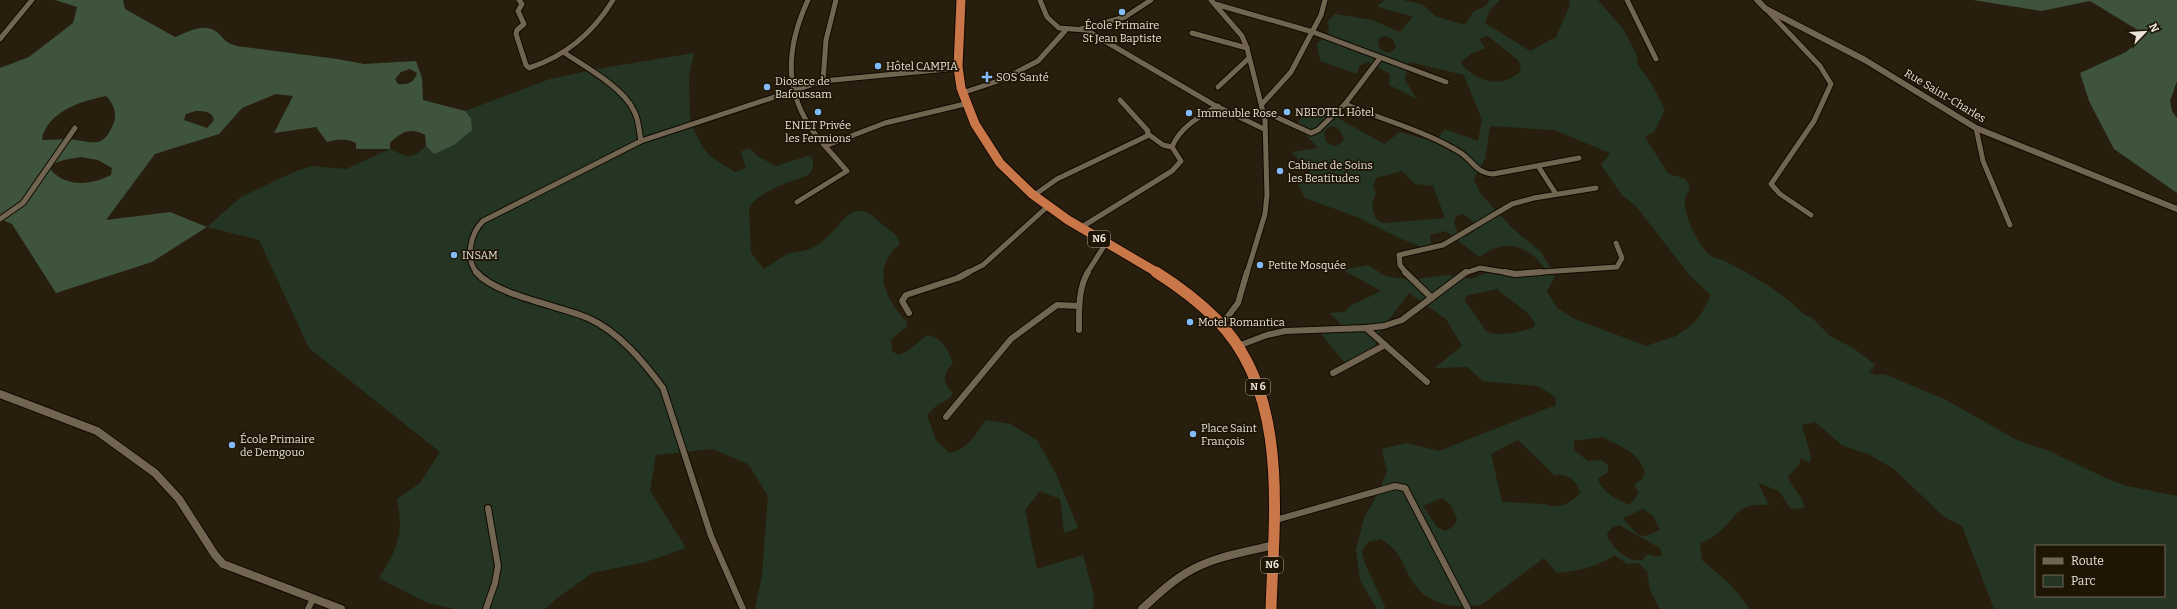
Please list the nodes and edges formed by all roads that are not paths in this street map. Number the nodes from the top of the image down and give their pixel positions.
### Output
1 (32, 0) edge
2 (520, 0) edge
3 (613, 0) edge
4 (808, 0) edge
5 (836, 0) edge
6 (1040, 0) edge
7 (1151, 0) edge
8 (1325, 0) edge
9 (1627, 0) edge
10 (1757, 0) edge
11 (963, 2) edge
12 (1213, 2) edge
13 (1766, 9) junction
14 (1081, 29) junction
15 (1065, 31) junction
16 (1192, 32) dead end
17 (1313, 32) junction
18 (0, 39) edge
19 (1247, 48) junction
20 (563, 52) junction
21 (1249, 58) junction
22 (1380, 58) junction
23 (1656, 60) dead end
24 (958, 68) junction
25 (823, 81) junction
26 (1446, 82) dead end
27 (1218, 87) dead end
28 (794, 91) junction
29 (962, 93) junction
30 (1120, 100) dead end
31 (966, 104) junction
32 (1262, 104) junction
33 (1345, 104) junction
34 (1218, 106) junction
35 (1263, 111) junction
36 (75, 128) dead end
37 (1976, 128) junction
38 (1264, 129) junction
39 (1148, 134) junction
40 (641, 141) junction
41 (826, 146) junction
42 (1172, 147) junction
43 (1580, 158) dead end
44 (1538, 166) junction
45 (1596, 188) dead end
46 (1556, 194) junction
47 (1033, 196) junction
48 (797, 202) dead end
49 (1047, 207) junction
50 (2177, 209) edge
51 (1811, 215) dead end
52 (0, 219) edge
53 (2010, 225) dead end
54 (1079, 228) junction
55 (1106, 243) junction
56 (1616, 243) dead end
57 (1432, 298) junction
58 (1079, 306) junction
59 (909, 313) dead end
60 (1222, 324) junction
61 (1366, 328) junction
62 (1079, 330) dead end
63 (1385, 345) junction
64 (1238, 346) junction
65 (1333, 373) dead end
66 (1427, 382) dead end
67 (0, 394) edge
68 (946, 417) dead end
69 (1272, 458) joint
70 (488, 508) dead end
71 (1272, 521) junction
72 (1273, 545) junction
73 (313, 599) junction
74 (308, 609) edge
75 (341, 609) edge
76 (486, 609) edge
77 (743, 609) edge
78 (1142, 609) edge
79 (1271, 609) edge
80 (1468, 609) edge

1 - 18 street
2 - 20 street
3 - 20 street
4 - 28 street
5 - 25 street
6 - 15 street
7 - 14 street
8 - 17 street
9 - 23 street
10 - 13 street, Rue Saint-Charles
11 - 24 highway, N6
12 - 17 street
12 - 19 street
13 - 37 street, Rue Saint-Charles
13 - 51 street
14 - 15 street
14 - 34 street
15 - 29 street
16 - 19 street
17 - 22 street
17 - 32 street
19 - 21 street
20 - 40 street
21 - 27 street
21 - 32 street
22 - 26 street
22 - 33 street
24 - 25 street
24 - 29 highway, N6
25 - 28 street
28 - 40 street
28 - 41 street
29 - 31 highway, N6
30 - 39 street
31 - 41 street
31 - 47 highway, N6
32 - 35 street
33 - 35 street
33 - 44 street
34 - 38 street
34 - 42 street
35 - 38 street
36 - 52 street
37 - 50 street, Rue Saint-Charles
37 - 53 street
38 - 60 street
39 - 42 street
39 - 47 street
40 - 77 street
41 - 48 street
42 - 54 street
43 - 44 street
44 - 46 street
45 - 46 street
46 - 57 street
47 - 49 highway, N6
49 - 54 highway, N6
49 - 59 street
54 - 55 highway, N6
55 - 58 street
55 - 60 highway, N6
56 - 57 street
57 - 61 street
58 - 62 street
58 - 68 street
60 - 64 highway, N 6
61 - 63 street
61 - 64 street
63 - 65 street
63 - 66 street
64 - 69 highway, N 6
67 - 73 street
69 - 71 highway, N6
70 - 76 street
71 - 72 highway, N6
71 - 80 street
72 - 78 street
72 - 79 highway, N6
73 - 74 street
73 - 75 street

